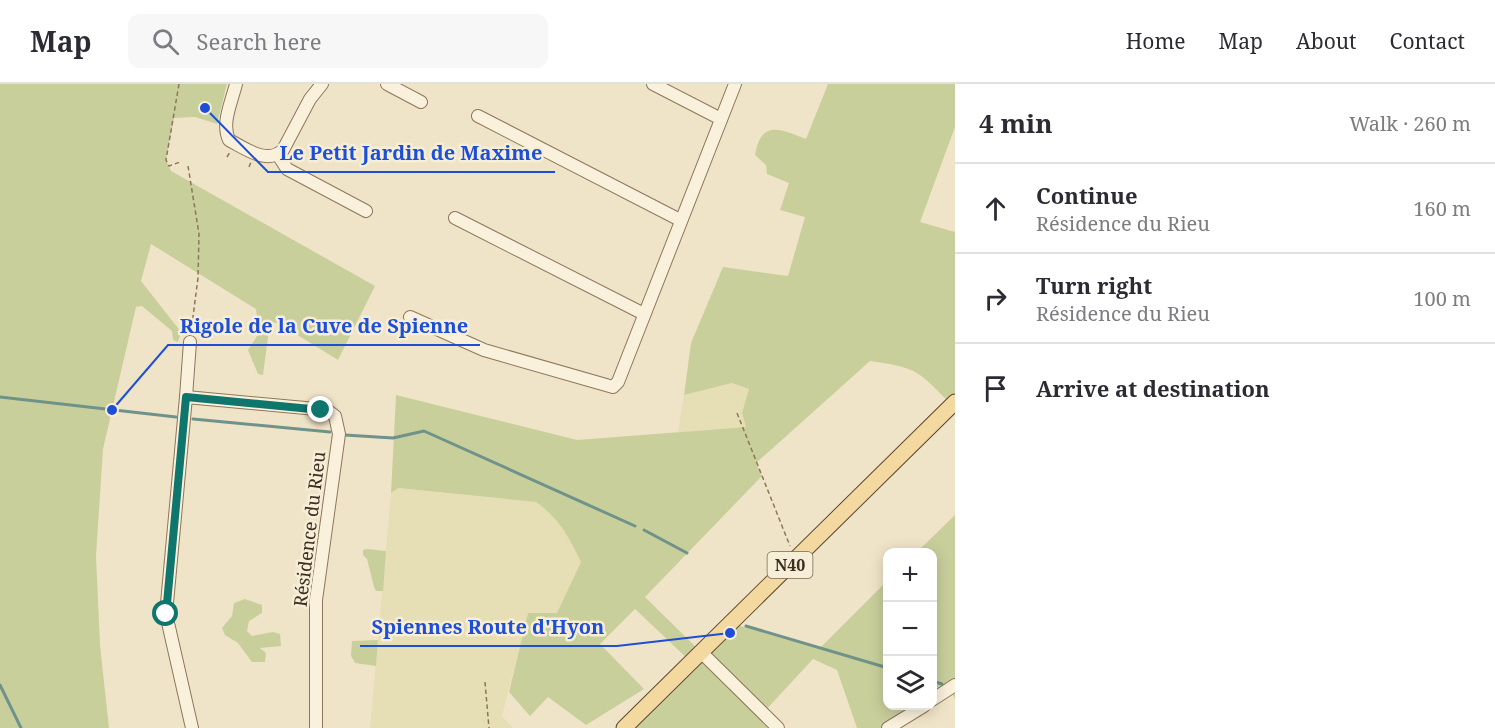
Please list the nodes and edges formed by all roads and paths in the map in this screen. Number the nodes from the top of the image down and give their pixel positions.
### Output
1 (179, 84) edge
2 (236, 84) edge
3 (322, 84) edge
4 (387, 84) edge
5 (652, 84) edge
6 (735, 84) edge
7 (421, 102) dead end
8 (478, 116) dead end
9 (721, 119) junction
10 (278, 155) junction
11 (180, 162) dead end
12 (188, 166) dead end
13 (366, 211) dead end
14 (455, 218) dead end
15 (680, 220) junction
16 (644, 314) junction
17 (410, 317) dead end
18 (190, 342) joint
19 (186, 397) junction
20 (955, 402) edge
21 (737, 413) dead end
22 (795, 559) junction
23 (701, 652) junction
24 (485, 682) dead end
25 (955, 685) edge
26 (937, 697) edge
27 (916, 710) edge
28 (192, 728) edge
29 (316, 728) edge
30 (489, 728) edge
31 (624, 728) edge
32 (778, 728) edge
33 (888, 728) edge

1 - 11 path
2 - 10 street
3 - 10 street
4 - 7 street
5 - 9 street
6 - 9 street
8 - 15 street
9 - 15 street
10 - 13 street
12 - 18 path
14 - 16 street
15 - 16 street
16 - 17 street
18 - 19 street
19 - 28 street
19 - 29 street, Résidence du Rieu
20 - 22 main road, N40
21 - 22 path
22 - 23 main road, N40
23 - 31 main road, N40
23 - 32 street
24 - 30 path
25 - 26 street
27 - 33 street

